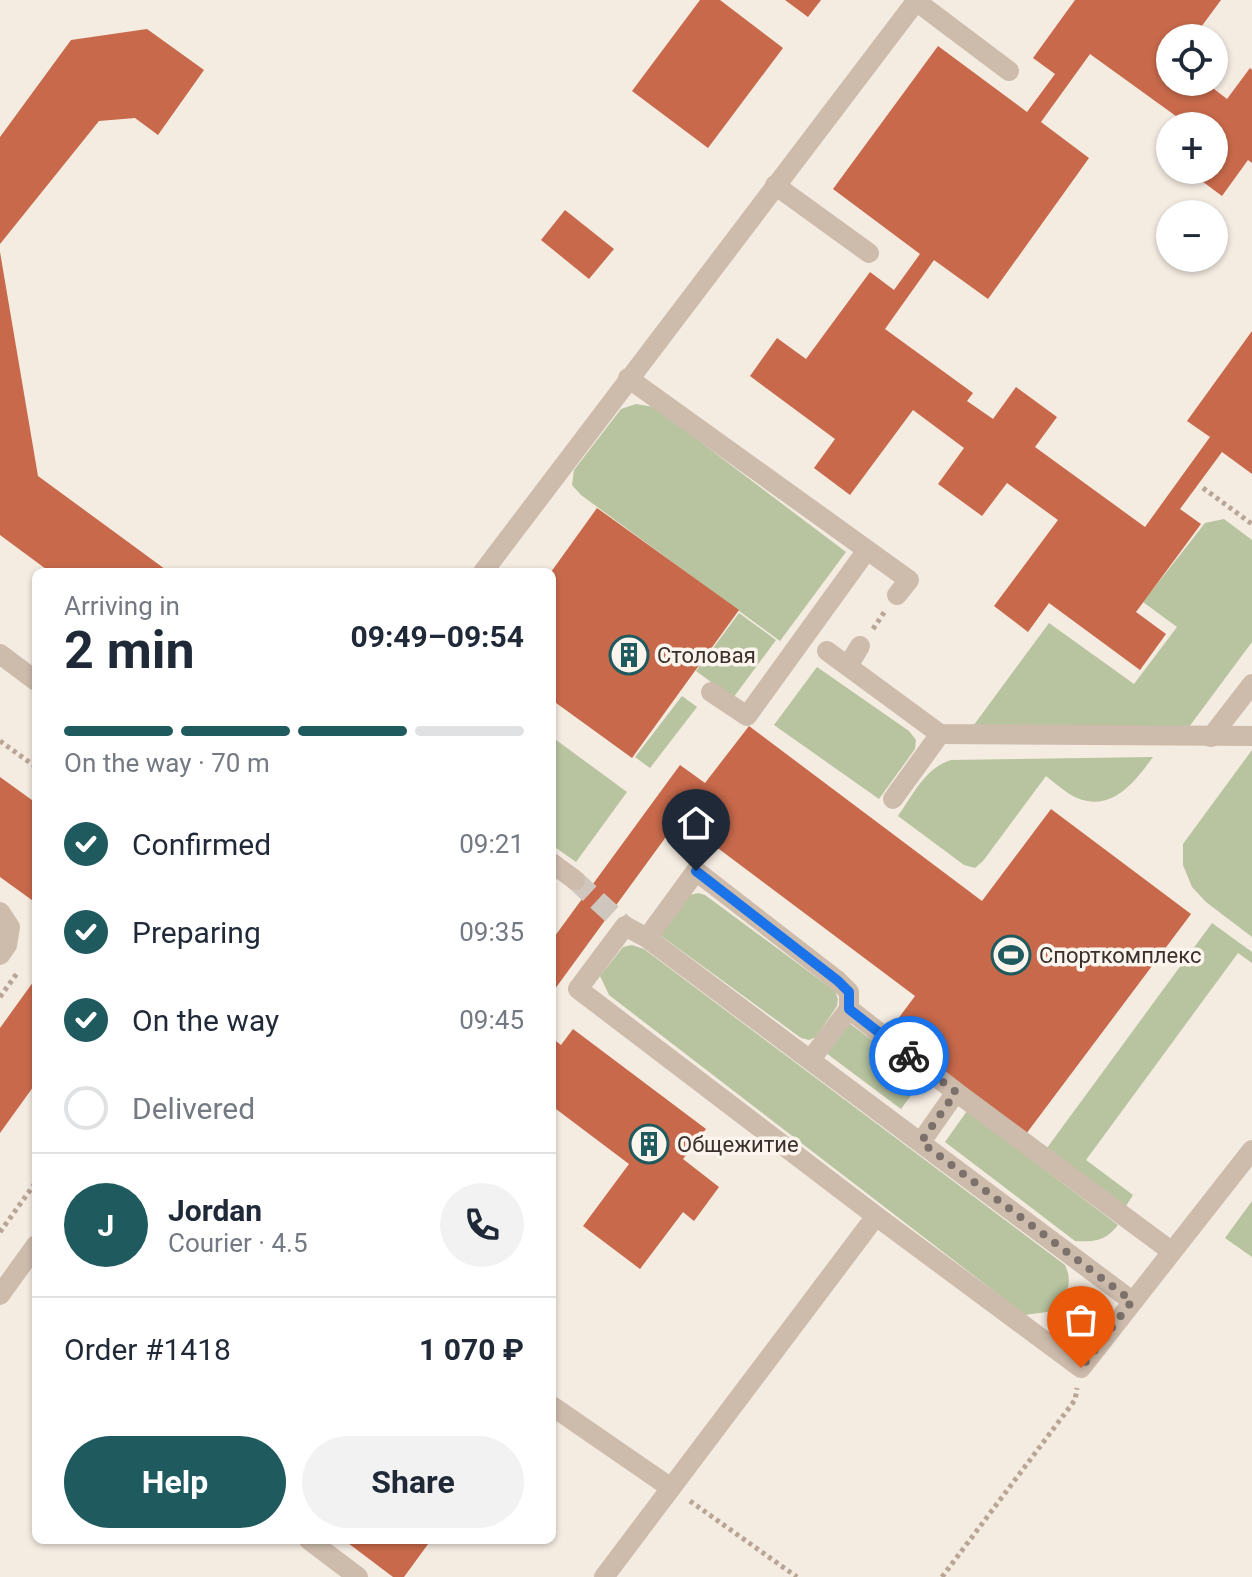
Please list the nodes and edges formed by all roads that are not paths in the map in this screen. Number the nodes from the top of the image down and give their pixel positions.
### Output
1 (916, 0) edge
2 (1009, 71) dead end
3 (775, 185) junction
4 (869, 253) dead end
5 (628, 378) junction
6 (867, 550) junction
7 (486, 568) edge
8 (897, 595) road end
9 (860, 646) road end
10 (827, 651) dead end
11 (0, 654) edge
12 (848, 666) junction
13 (32, 678) edge
14 (1252, 684) edge
15 (711, 692) dead end
16 (940, 734) junction
17 (1252, 736) edge
18 (1211, 737) junction
19 (893, 799) dead end
20 (556, 866) edge
21 (575, 880) tunnel mouth
22 (0, 912) edge
23 (647, 938) junction
24 (0, 955) edge
25 (849, 1009) junction
26 (811, 1059) junction
27 (956, 1092) junction
28 (921, 1142) junction
29 (1252, 1150) edge
30 (876, 1216) junction
31 (32, 1249) edge
32 (1171, 1251) junction
33 (7, 1271) edge
34 (0, 1295) edge
35 (1132, 1301) junction
36 (556, 1409) edge
37 (671, 1488) junction
38 (314, 1544) edge
39 (358, 1577) edge
40 (604, 1577) edge

1 - 2 street
1 - 3 street
3 - 4 street
3 - 5 street
5 - 6 street
5 - 7 street
6 - 8 street
6 - 15 street
9 - 12 street
10 - 12 street
11 - 13 street
12 - 16 street
14 - 18 street
16 - 18 street
16 - 19 street
17 - 18 street
20 - 21 street
22 - 24 street
23 - 25 street
23 - 26 street
23 - 30 street
25 - 26 street
25 - 27 street
26 - 28 street
27 - 28 street
27 - 32 street
28 - 35 street
29 - 32 street
30 - 35 street
30 - 37 street
31 - 33 street
32 - 35 street
33 - 34 street
36 - 37 street
37 - 40 street
38 - 39 street

